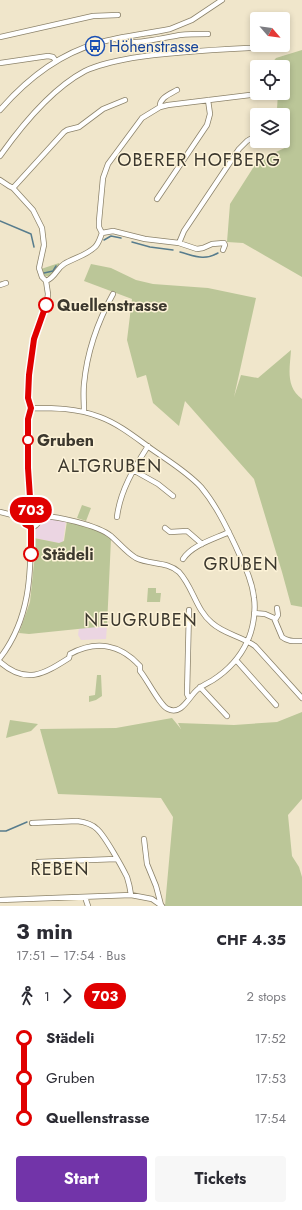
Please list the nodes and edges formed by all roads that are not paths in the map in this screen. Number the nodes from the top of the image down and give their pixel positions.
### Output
1 (222, 0) edge
2 (118, 15) dead end
3 (208, 34) dead end
4 (0, 37) edge
5 (116, 39) junction
6 (250, 48) dead end
7 (56, 61) junction
8 (0, 63) edge
9 (177, 90) dead end
10 (250, 95) dead end
11 (125, 100) dead end
12 (208, 100) junction
13 (160, 107) junction
14 (0, 110) edge
15 (250, 139) edge
16 (0, 156) edge
17 (0, 180) edge
18 (14, 188) junction
19 (157, 199) dead end
20 (102, 233) junction
21 (179, 243) junction
22 (223, 250) dead end
23 (46, 281) junction
24 (6, 283) dead end
25 (0, 285) edge
26 (113, 294) dead end
27 (31, 408) junction
28 (84, 412) junction
29 (148, 446) junction
30 (134, 470) junction
31 (173, 496) dead end
32 (0, 512) edge
33 (31, 512) junction
34 (38, 517) junction
35 (117, 517) dead end
36 (24, 518) junction
37 (31, 527) junction
38 (165, 528) dead end
39 (229, 532) junction
40 (202, 544) junction
41 (182, 559) dead end
42 (277, 608) dead end
43 (189, 610) dead end
44 (254, 613) junction
45 (275, 620) junction
46 (248, 641) junction
47 (302, 641) edge
48 (0, 658) edge
49 (236, 660) junction
50 (0, 662) edge
51 (200, 687) junction
52 (189, 698) junction
53 (302, 698) edge
54 (276, 705) dead end
55 (227, 716) dead end
56 (32, 823) dead end
57 (144, 839) dead end
58 (116, 859) junction
59 (38, 862) dead end
60 (131, 895) junction
61 (85, 897) junction
62 (0, 900) edge
63 (88, 906) edge
64 (161, 906) edge

1 - 5 street
2 - 4 street
3 - 5 street
5 - 7 street
6 - 16 street
7 - 8 street
7 - 14 street
9 - 13 street
10 - 12 street
11 - 18 street
12 - 13 street
12 - 19 street
13 - 20 street
15 - 21 street
17 - 18 street
18 - 23 street
20 - 21 street
20 - 23 street
21 - 22 street
23 - 27 street
24 - 25 street
26 - 28 street
27 - 28 street
27 - 33 street
28 - 29 street
29 - 30 street
29 - 39 street
30 - 31 street
30 - 35 street
32 - 36 street
33 - 34 street
33 - 36 street
34 - 37 street
34 - 46 street
36 - 37 street
37 - 48 street
38 - 40 street
39 - 40 street
39 - 44 street
40 - 41 street
42 - 45 street
43 - 52 street
44 - 45 street
44 - 46 street
45 - 47 street
46 - 49 street
46 - 53 street
49 - 51 street
49 - 54 street
50 - 52 street
51 - 52 street
51 - 55 street
56 - 58 street
57 - 64 street
58 - 59 street
58 - 60 street
60 - 61 street
60 - 64 street
61 - 62 street
61 - 63 street

